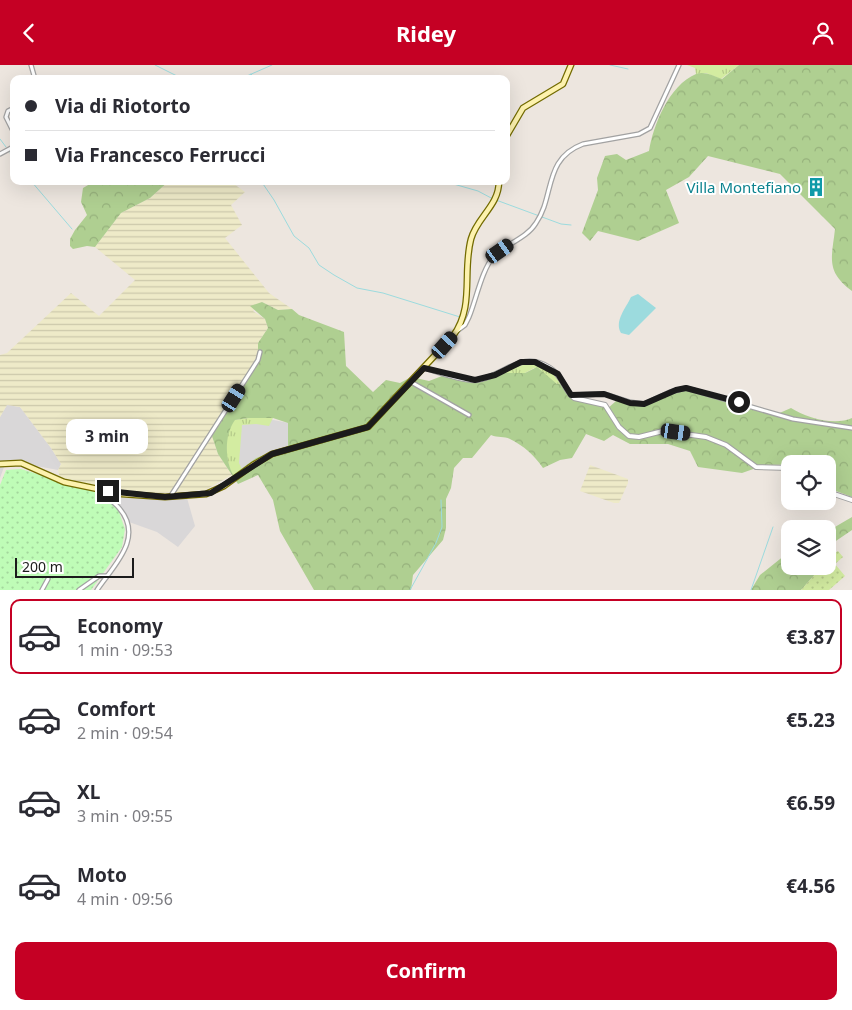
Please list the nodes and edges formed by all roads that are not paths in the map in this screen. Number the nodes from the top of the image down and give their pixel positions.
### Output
1 (571, 65) edge
2 (679, 65) edge
3 (10, 110) edge
4 (10, 125) edge
5 (510, 130) edge
6 (498, 185) edge
7 (456, 332) junction
8 (260, 352) dead end
9 (424, 368) junction
10 (411, 382) junction
11 (571, 395) junction
12 (468, 415) dead end
13 (852, 428) edge
14 (0, 464) edge
15 (781, 468) edge
16 (99, 489) junction
17 (836, 495) edge
18 (170, 497) junction
19 (852, 500) edge
20 (107, 575) junction
21 (48, 579) dead end
22 (42, 590) edge
23 (79, 590) edge
24 (96, 590) edge

1 - 5 main road
2 - 7 street
3 - 4 street
6 - 7 main road
7 - 9 main road
8 - 18 street
9 - 10 main road
9 - 11 street
10 - 12 street
10 - 18 main road
11 - 13 street
11 - 15 street
14 - 16 main road
16 - 18 main road
16 - 20 street
17 - 19 street
20 - 23 street
20 - 24 street
21 - 22 street

